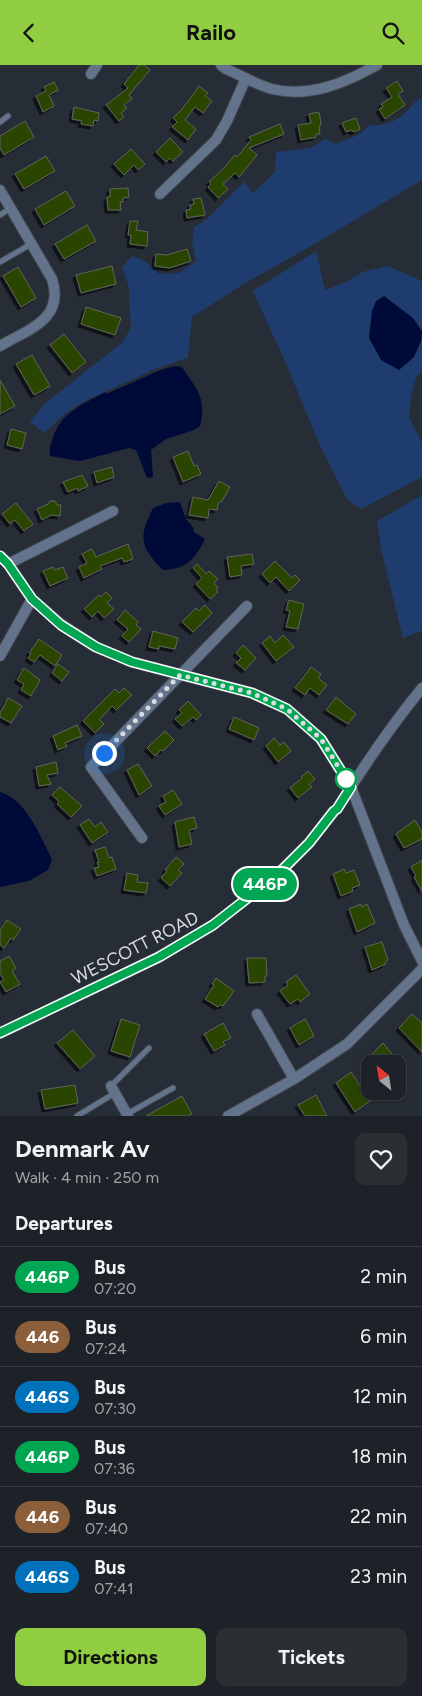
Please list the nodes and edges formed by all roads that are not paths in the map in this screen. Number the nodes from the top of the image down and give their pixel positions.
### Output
1 (97, 65) edge
2 (221, 65) edge
3 (377, 65) edge
4 (90, 74) dead end
5 (246, 77) junction
6 (8, 117) dead end
7 (0, 122) edge
8 (0, 190) edge
9 (160, 194) dead end
10 (11, 209) junction
11 (0, 215) edge
12 (31, 244) junction
13 (0, 262) edge
14 (0, 346) edge
15 (113, 511) dead end
16 (0, 556) edge
17 (8, 564) junction
18 (32, 599) junction
19 (247, 606) dead end
20 (0, 656) edge
21 (180, 675) junction
22 (422, 688) edge
23 (351, 787) junction
24 (142, 838) dead end
25 (422, 961) edge
26 (422, 969) edge
27 (257, 1014) dead end
28 (0, 1033) edge
29 (149, 1048) dead end
30 (294, 1079) junction
31 (173, 1088) dead end
32 (113, 1089) junction
33 (127, 1115) edge
34 (77, 1116) edge
35 (228, 1116) edge

1 - 4 street
2 - 5 street
3 - 5 street
5 - 9 street
6 - 7 lane
8 - 10 street
10 - 11 lane
10 - 12 street
12 - 13 lane
12 - 14 street
15 - 17 street
16 - 17 street
17 - 18 street
18 - 20 street
18 - 21 street
19 - 21 street
21 - 23 street
21 - 24 street
22 - 23 street, WESCOTT ROAD
23 - 25 street
23 - 28 street, WESCOTT ROAD
26 - 30 street
27 - 30 street
29 - 32 lane
30 - 35 street
31 - 33 lane
32 - 33 street
32 - 34 lane

